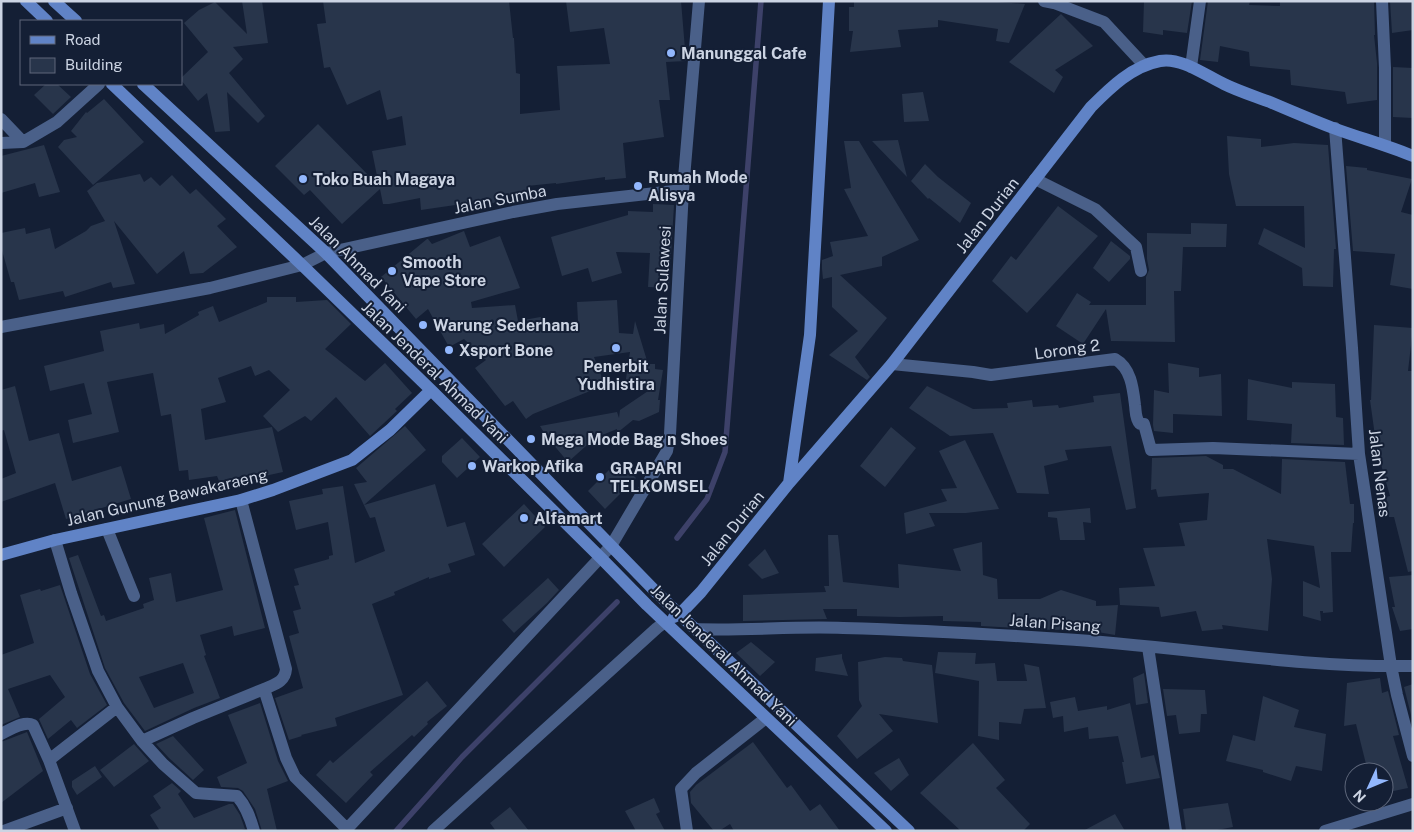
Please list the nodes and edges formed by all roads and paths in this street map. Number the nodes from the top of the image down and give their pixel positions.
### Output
1 (26, 1) edge
2 (54, 1) edge
3 (699, 1) edge
4 (829, 1) edge
5 (1044, 1) edge
6 (1200, 1) edge
7 (1382, 1) edge
8 (46, 20) edge
9 (75, 20) edge
10 (1144, 65) junction
11 (1191, 67) junction
12 (98, 85) edge
13 (113, 85) edge
14 (144, 85) edge
15 (1, 119) edge
16 (1335, 128) junction
17 (23, 142) junction
18 (1, 143) edge
19 (1385, 144) junction
20 (1413, 156) edge
21 (1035, 179) junction
22 (683, 190) junction
23 (326, 253) junction
24 (302, 265) junction
25 (1141, 270) dead end
26 (1, 327) edge
27 (892, 364) junction
28 (431, 390) junction
29 (1359, 454) junction
30 (789, 483) junction
31 (240, 500) junction
32 (107, 529) junction
33 (56, 540) junction
34 (611, 546) junction
35 (1, 554) edge
36 (601, 558) junction
37 (134, 596) dead end
38 (680, 614) junction
39 (665, 622) junction
40 (695, 628) junction
41 (1148, 647) junction
42 (1392, 666) junction
43 (1413, 666) edge
44 (264, 689) junction
45 (117, 707) junction
46 (766, 718) junction
47 (1, 734) edge
48 (142, 741) junction
49 (1413, 756) edge
50 (49, 760) junction
51 (1413, 804) edge
52 (67, 808) junction
53 (346, 830) edge
54 (4, 831) edge
55 (75, 831) edge
56 (254, 831) edge
57 (433, 831) edge
58 (687, 831) edge
59 (886, 831) edge
60 (909, 831) edge
61 (1176, 831) edge
62 (1325, 831) edge

1 - 8 main road
2 - 9 main road
3 - 22 street, Jalan Sulawesi
4 - 30 main road
5 - 10 street
6 - 11 street
7 - 19 street
10 - 11 main road, Jalan Durian
10 - 21 main road, Jalan Durian
11 - 16 main road, Jalan Durian
12 - 17 street
13 - 24 main road, Jalan Jenderal Ahmad Yani
14 - 23 main road, Jalan Ahmad Yani
15 - 17 street
16 - 19 main road, Jalan Durian
16 - 29 street, Jalan Nenas
17 - 18 street
19 - 20 main road, Jalan Durian
21 - 25 street
21 - 27 main road, Jalan Durian
22 - 23 street, Jalan Sumba
22 - 34 street, Jalan Sulawesi
23 - 24 street, Jalan Sumba
23 - 34 main road, Jalan Ahmad Yani
24 - 26 street, Jalan Sumba
24 - 28 main road, Jalan Jenderal Ahmad Yani
27 - 29 street, Lorong 2
27 - 30 main road, Jalan Durian
28 - 31 main road, Jalan Gunung Bawakaraeng
28 - 36 main road, Jalan Jenderal Ahmad Yani
29 - 42 street, Jalan Nenas
30 - 38 main road, Jalan Durian
31 - 32 main road, Jalan Gunung Bawakaraeng
31 - 44 street
32 - 33 main road, Jalan Gunung Bawakaraeng
32 - 37 street
33 - 35 main road, Jalan Gunung Bawakaraeng
33 - 45 street
34 - 36 street, Jalan Sulawesi
34 - 38 main road, Jalan Ahmad Yani
36 - 39 main road, Jalan Jenderal Ahmad Yani
36 - 53 street, Jalan Sulawesi
38 - 39 main road, Jalan Durian
38 - 40 main road, Jalan Ahmad Yani
39 - 46 main road, Jalan Jenderal Ahmad Yani
39 - 57 street
40 - 41 street, Jalan Pisang
40 - 60 main road, Jalan Ahmad Yani
41 - 42 street, Jalan Pisang
41 - 61 street
42 - 43 street, Jalan Pisang
42 - 49 street, Jalan Nenas
44 - 48 street
44 - 53 street
45 - 48 street
45 - 50 street
46 - 58 street
46 - 59 main road, Jalan Jenderal Ahmad Yani
47 - 50 street
48 - 56 street
50 - 52 street
51 - 62 street
52 - 54 street
52 - 55 street

